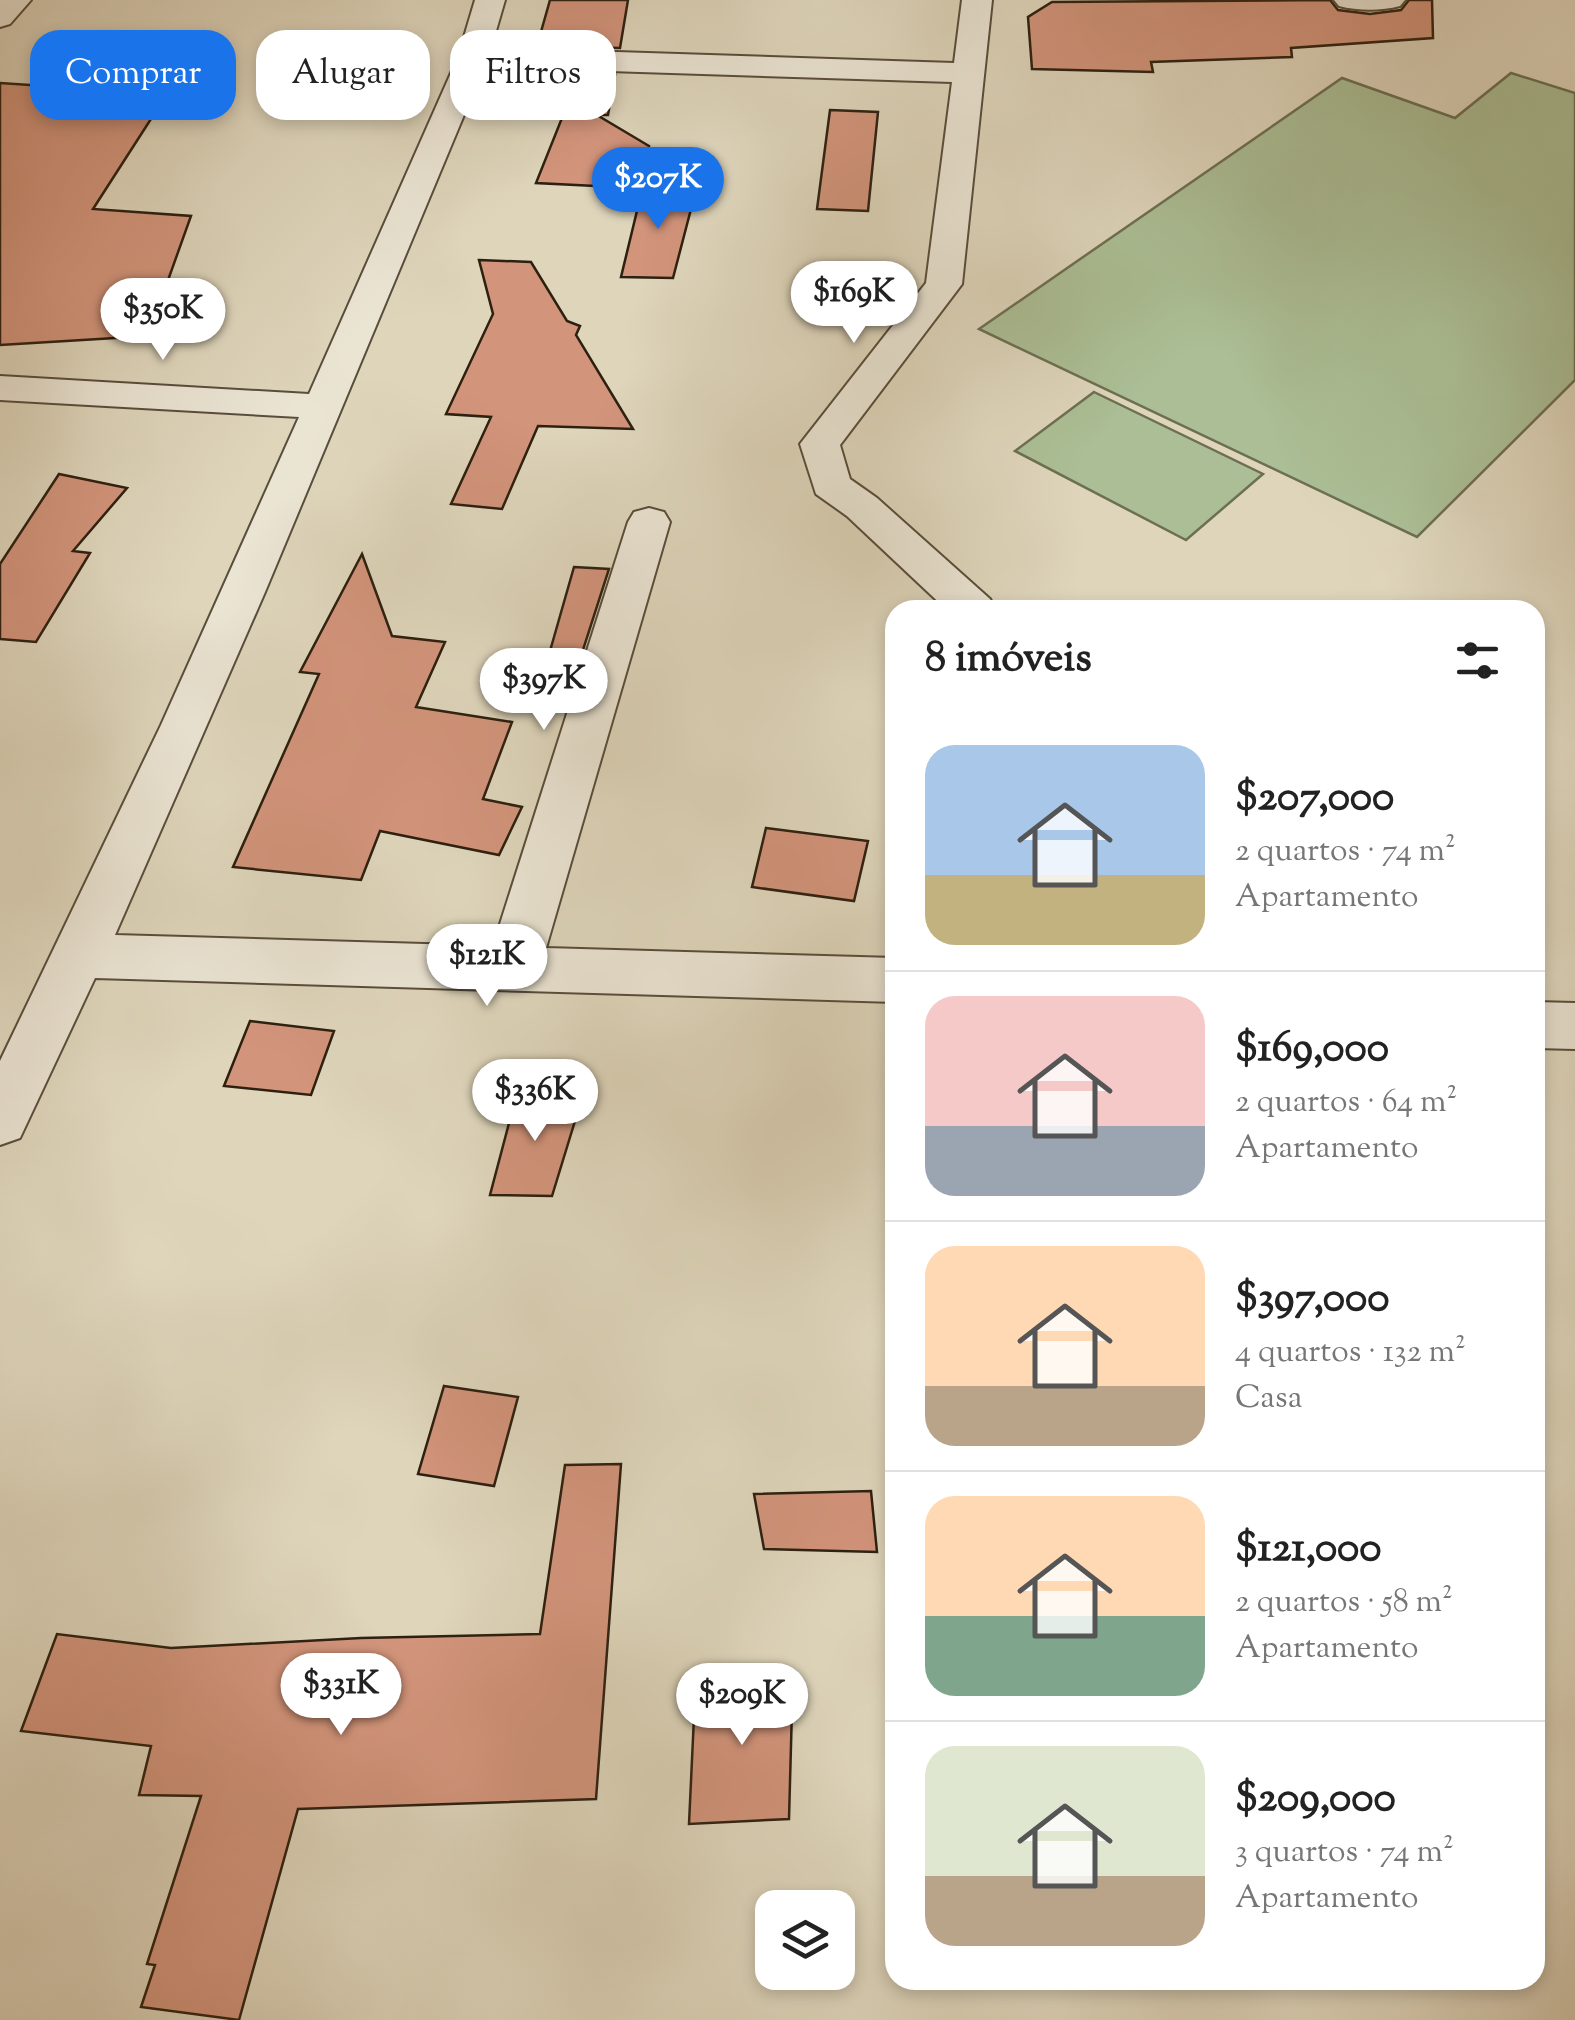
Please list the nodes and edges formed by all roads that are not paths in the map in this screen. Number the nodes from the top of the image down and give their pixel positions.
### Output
1 (16, 0) edge
2 (490, 0) edge
3 (977, 0) edge
4 (1349, 0) edge
5 (1390, 0) edge
6 (0, 18) edge
7 (481, 30) edge
8 (616, 61) edge
9 (969, 72) junction
10 (450, 111) edge
11 (0, 388) edge
12 (323, 407) junction
13 (649, 522) dead end
14 (963, 600) edge
15 (81, 956) junction
16 (513, 967) junction
17 (885, 980) edge
18 (1545, 1025) edge
19 (1575, 1026) edge
20 (0, 1120) edge

1 - 6 street
2 - 7 street
3 - 9 street
4 - 5 street
8 - 9 street
9 - 14 street
10 - 12 street
11 - 12 street
12 - 15 street
13 - 16 street
15 - 16 street
15 - 20 street
16 - 17 street
18 - 19 street

